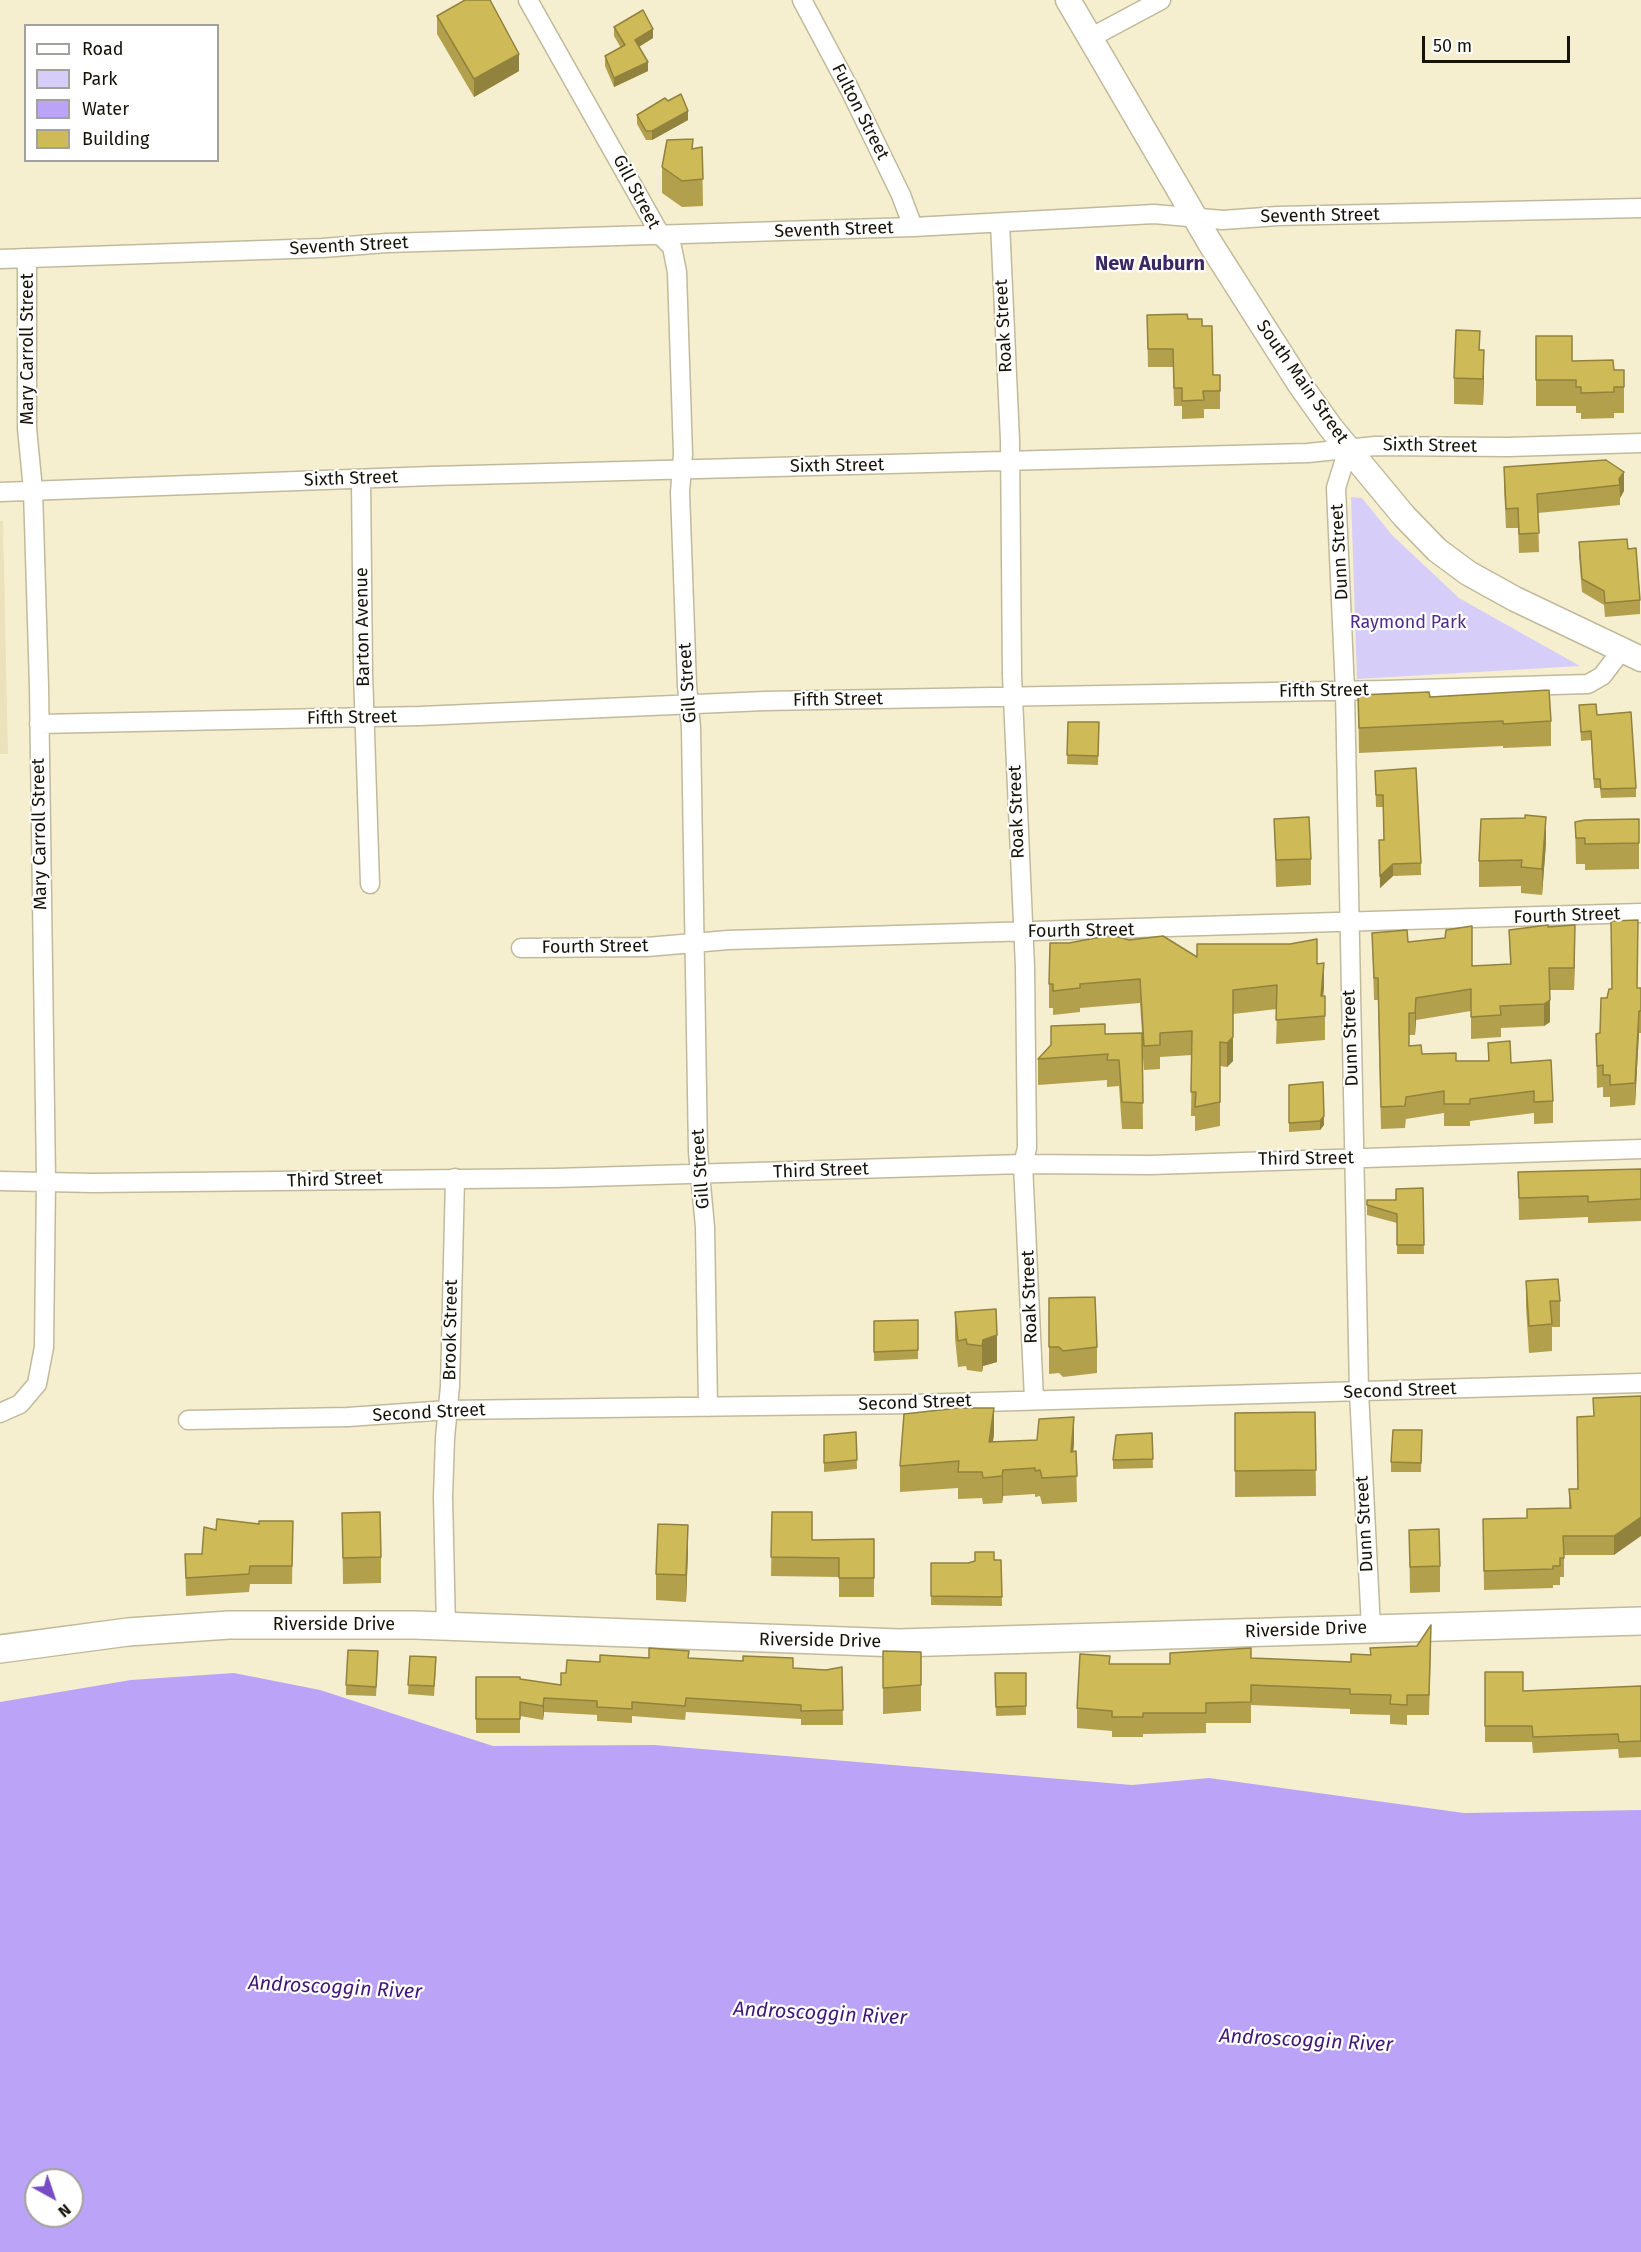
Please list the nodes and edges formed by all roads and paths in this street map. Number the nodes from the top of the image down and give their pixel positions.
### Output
1 (528, 0) edge
2 (802, 0) edge
3 (1068, 0) edge
4 (1161, 0) edge
5 (1090, 38) junction
6 (1641, 208) edge
7 (1195, 218) junction
8 (1000, 224) junction
9 (913, 227) junction
10 (661, 236) junction
11 (27, 258) junction
12 (0, 259) edge
13 (1641, 443) edge
14 (1348, 449) junction
15 (1010, 461) junction
16 (682, 470) junction
17 (361, 478) junction
18 (33, 490) junction
19 (0, 492) edge
20 (1632, 655) edge
21 (1345, 691) junction
22 (1014, 697) junction
23 (689, 705) junction
24 (365, 718) junction
25 (39, 724) junction
26 (370, 884) dead end
27 (1641, 913) edge
28 (1348, 922) junction
29 (1022, 932) junction
30 (694, 943) junction
31 (521, 948) dead end
32 (1641, 1149) edge
33 (1355, 1158) junction
34 (1023, 1164) junction
35 (702, 1173) junction
36 (454, 1178) junction
37 (0, 1180) edge
38 (46, 1180) junction
39 (1641, 1383) edge
40 (1359, 1392) junction
41 (1034, 1399) junction
42 (708, 1407) junction
43 (448, 1410) junction
44 (0, 1413) edge
45 (188, 1420) dead end
46 (1639, 1617) edge
47 (446, 1627) junction
48 (1371, 1628) junction
49 (0, 1649) edge

1 - 10 street, Gill Street
2 - 9 street, Fulton Street
3 - 5 street, South Main Street
4 - 5 street
5 - 7 street, South Main Street
6 - 7 street, Seventh Street
7 - 8 street, Seventh Street
7 - 14 street, South Main Street
8 - 9 street, Seventh Street
8 - 15 street, Roak Street
9 - 10 street, Seventh Street
10 - 11 street, Seventh Street
10 - 16 street, Gill Street
11 - 12 street, Seventh Street
11 - 18 street, Mary Carroll Street
13 - 14 street, Sixth Street
14 - 15 street, Sixth Street
14 - 20 street, South Main Street
14 - 21 street, Dunn Street
15 - 16 street, Sixth Street
15 - 22 street, Roak Street
16 - 17 street, Sixth Street
16 - 23 street, Gill Street
17 - 18 street, Sixth Street
17 - 24 street, Barton Avenue
18 - 19 street, Sixth Street
18 - 25 street, Mary Carroll Street
20 - 21 street, Fifth Street
21 - 22 street, Fifth Street
21 - 28 street, Dunn Street
22 - 23 street, Fifth Street
22 - 29 street, Roak Street
23 - 24 street, Fifth Street
23 - 30 street, Gill Street
24 - 25 street, Fifth Street
24 - 26 street, Barton Avenue
25 - 38 street, Mary Carroll Street
27 - 28 street, Fourth Street
28 - 29 street, Fourth Street
28 - 33 street, Dunn Street
29 - 30 street, Fourth Street
29 - 34 street, Roak Street
30 - 31 street, Fourth Street
30 - 35 street, Gill Street
32 - 33 street, Third Street
33 - 34 street, Third Street
33 - 40 street, Dunn Street
34 - 35 street, Third Street
34 - 41 street, Roak Street
35 - 36 street, Third Street
35 - 42 street, Gill Street
36 - 38 street, Third Street
36 - 43 street, Brook Street
37 - 38 street, Third Street
38 - 44 street, Mary Carroll Street
39 - 40 street, Second Street
40 - 41 street, Second Street
40 - 48 street, Dunn Street
41 - 42 street, Second Street
42 - 43 street, Second Street
43 - 45 street, Second Street
43 - 47 street, Brook Street
46 - 48 main road, Riverside Drive
47 - 48 main road, Riverside Drive
47 - 49 main road, Riverside Drive

